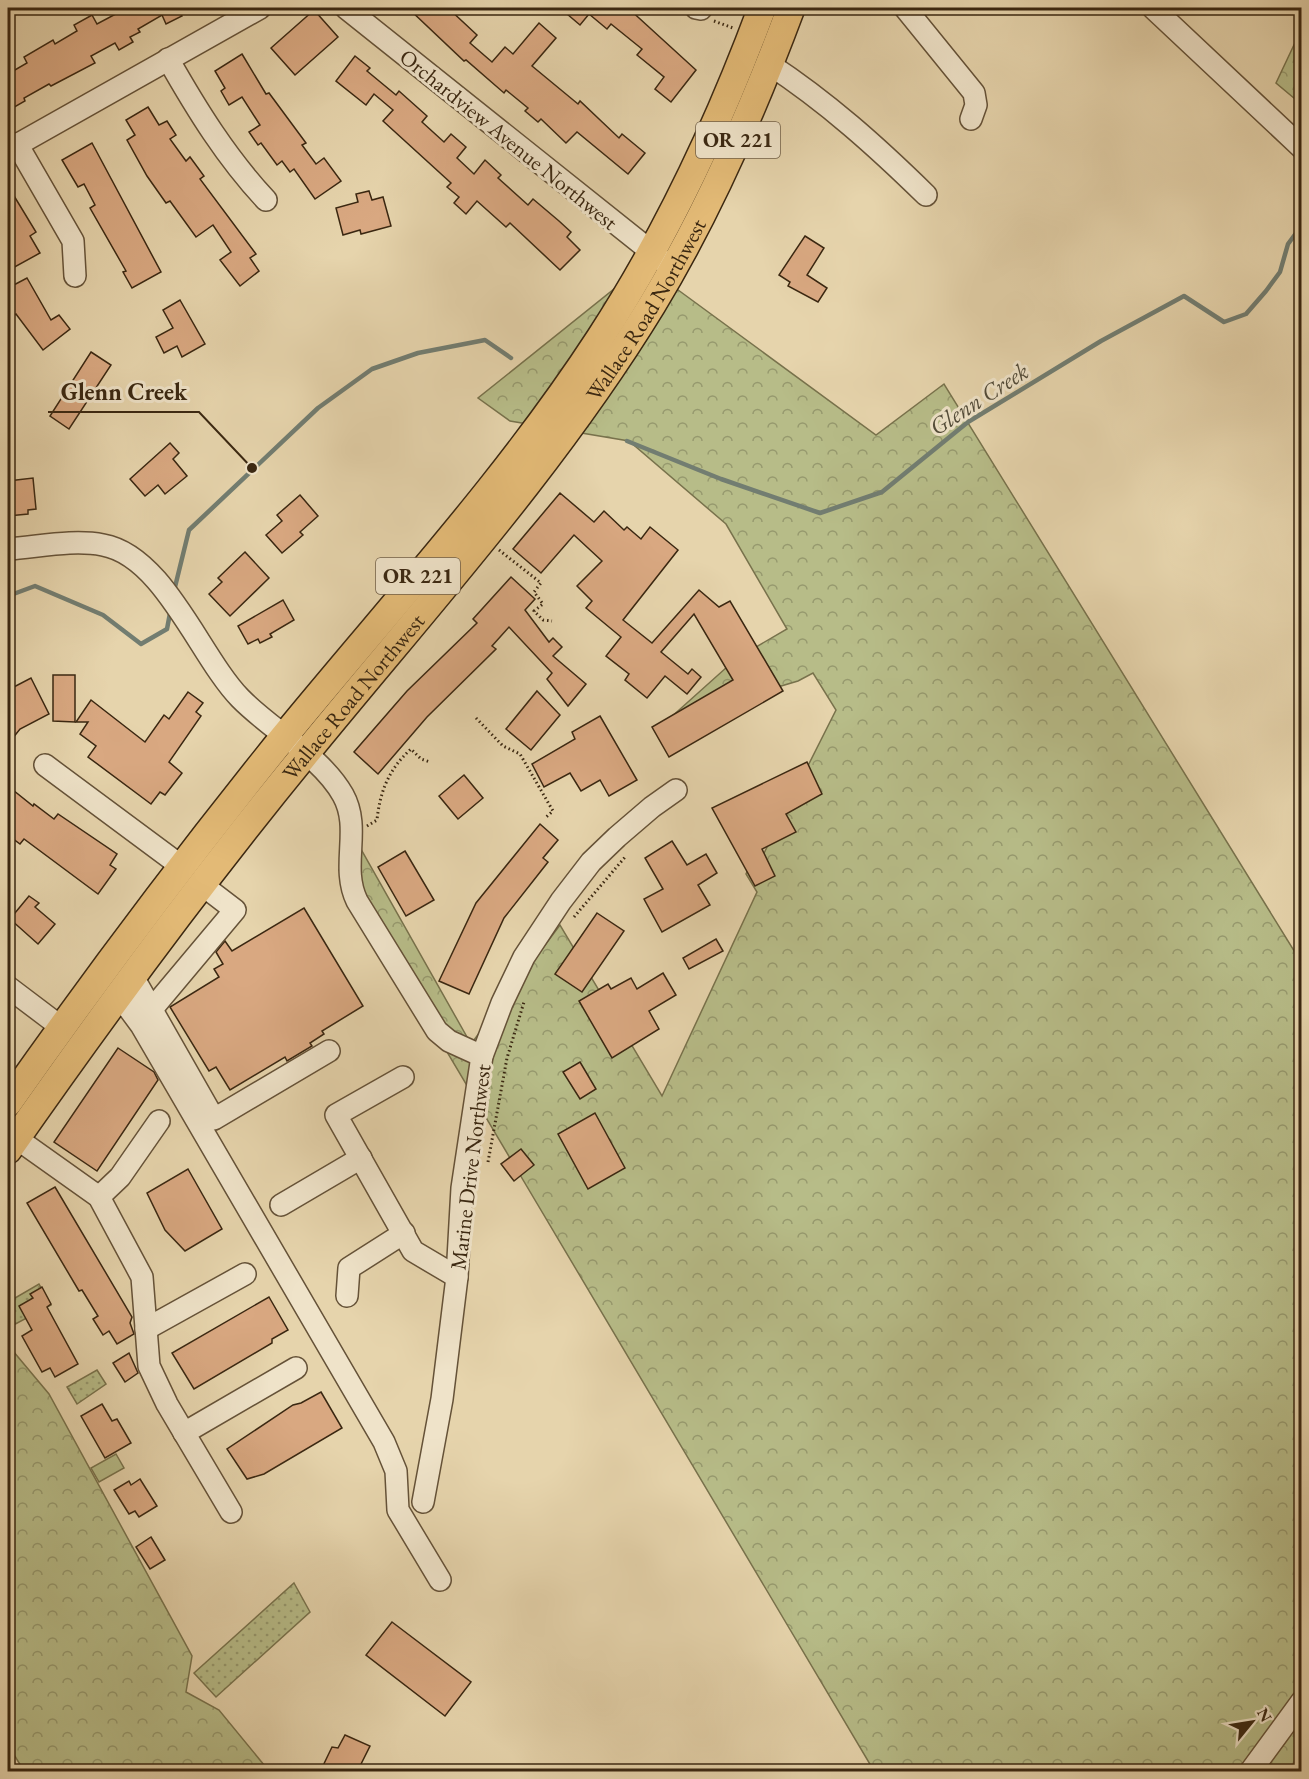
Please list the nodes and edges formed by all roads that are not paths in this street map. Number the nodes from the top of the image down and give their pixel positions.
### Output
1 (260, 8) edge
2 (346, 8) edge
3 (762, 8) edge
4 (791, 8) edge
5 (905, 8) edge
6 (1153, 8) edge
7 (168, 59) junction
8 (770, 64) junction
9 (971, 119) dead end
10 (12, 147) edge
11 (1302, 148) edge
12 (926, 195) dead end
13 (266, 200) dead end
14 (663, 260) junction
15 (75, 276) dead end
16 (8, 549) edge
17 (285, 736) junction
18 (305, 753) junction
19 (45, 765) dead end
20 (676, 790) dead end
21 (181, 866) junction
22 (201, 885) junction
23 (125, 985) junction
24 (8, 987) edge
25 (152, 1009) junction
26 (61, 1027) junction
27 (329, 1050) dead end
28 (482, 1056) junction
29 (403, 1077) dead end
30 (8, 1103) edge
31 (159, 1121) dead end
32 (12, 1144) edge
33 (361, 1158) junction
34 (99, 1197) junction
35 (281, 1205) dead end
36 (404, 1233) junction
37 (245, 1274) dead end
38 (456, 1277) junction
39 (347, 1296) dead end
40 (146, 1329) junction
41 (296, 1368) dead end
42 (184, 1433) junction
43 (423, 1502) dead end
44 (231, 1512) dead end
45 (440, 1580) dead end
46 (1302, 1701) edge
47 (1250, 1772) edge

1 - 7 street
2 - 14 street, Orchardview Avenue Northwest
3 - 14 main road, Wallace Road Northwest / OR 221
4 - 8 main road, Wallace Road Northwest / OR 221
5 - 9 street
6 - 11 street
7 - 10 street
7 - 13 street
8 - 12 street
8 - 14 main road, Wallace Road Northwest / OR 221
10 - 15 street
14 - 17 main road, Wallace Road Northwest / OR 221
14 - 18 main road, Wallace Road Northwest / OR 221
16 - 17 street
17 - 18 street
17 - 21 main road, Wallace Road Northwest / OR 221
18 - 22 main road, Wallace Road Northwest / OR 221
18 - 28 street
19 - 21 street
20 - 28 street, Marine Drive Northwest
21 - 26 main road, Wallace Road Northwest / OR 221
22 - 23 main road, Wallace Road Northwest / OR 221
22 - 25 street
23 - 25 street
23 - 32 main road, Wallace Road Northwest / OR 221
23 - 45 street
24 - 26 street
25 - 27 street
26 - 30 main road, Wallace Road Northwest / OR 221
28 - 38 street, Marine Drive Northwest
29 - 33 street
31 - 34 street
32 - 34 street
33 - 35 street
33 - 36 street
34 - 40 street
36 - 38 street
36 - 39 street
37 - 40 street
38 - 43 street, Marine Drive Northwest
40 - 42 street
41 - 42 street
42 - 44 street
46 - 47 street

